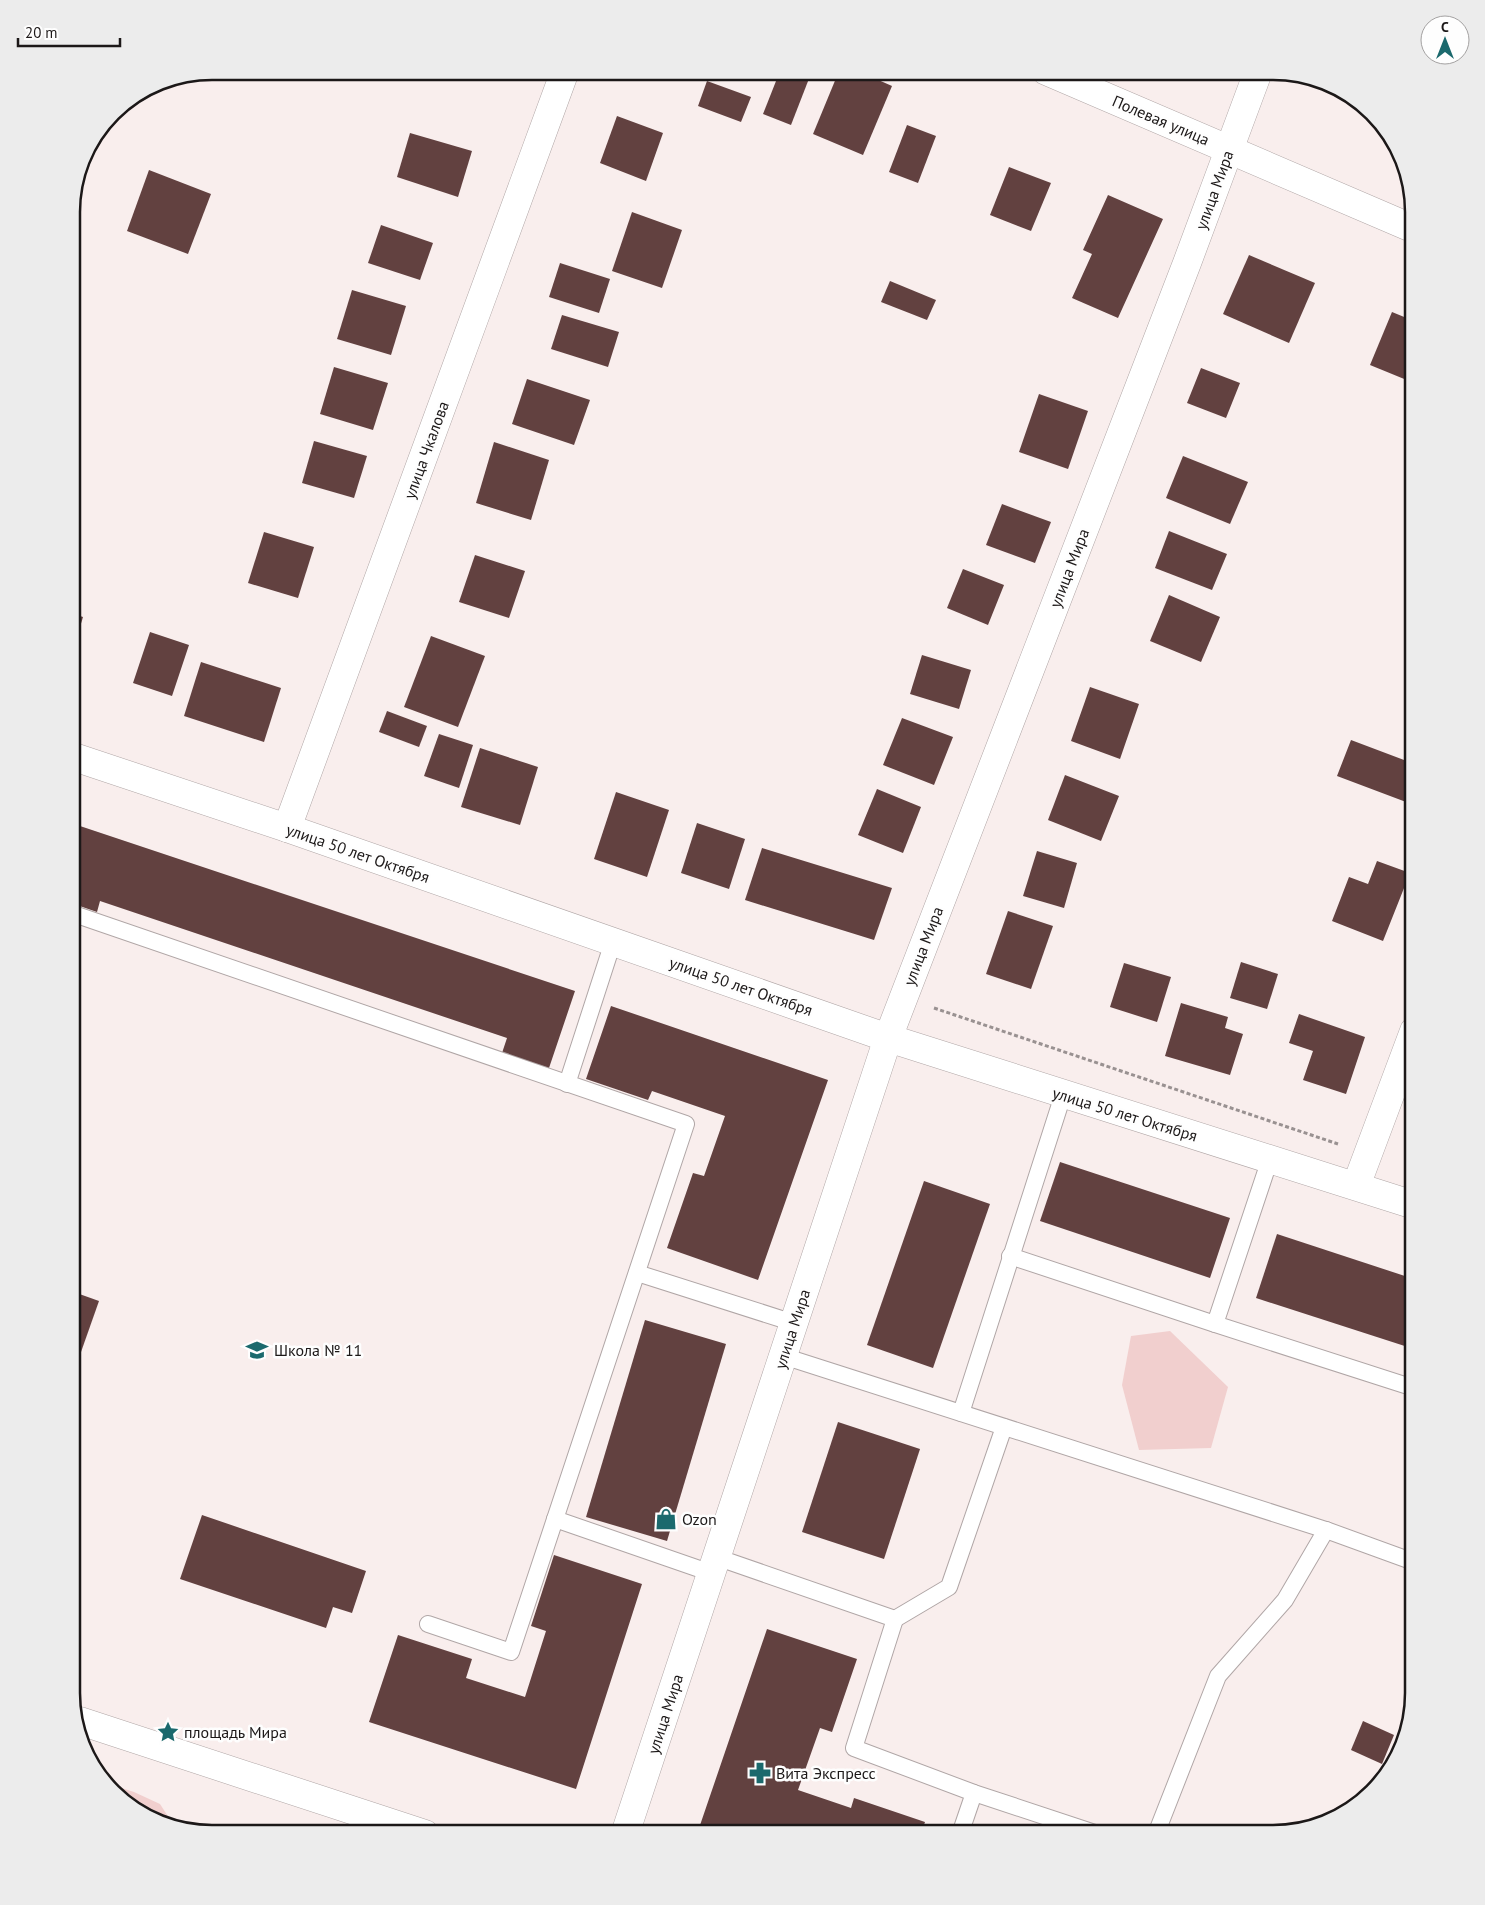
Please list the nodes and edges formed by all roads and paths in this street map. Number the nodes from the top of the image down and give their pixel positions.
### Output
1 (561, 80) edge
2 (1065, 80) edge
3 (1255, 80) edge
4 (1229, 149) junction
5 (1405, 225) edge
6 (80, 759) edge
7 (287, 828) junction
8 (80, 917) edge
9 (613, 942) junction
10 (903, 998) junction
11 (888, 1038) junction
12 (1405, 1055) edge
13 (567, 1084) junction
14 (1062, 1095) junction
15 (1369, 1155) junction
16 (1270, 1159) junction
17 (1356, 1186) junction
18 (1405, 1202) edge
19 (1010, 1256) junction
20 (637, 1273) junction
21 (794, 1323) junction
22 (1215, 1324) junction
23 (783, 1356) junction
24 (1405, 1385) edge
25 (961, 1413) junction
26 (1004, 1427) junction
27 (555, 1519) junction
28 (1326, 1530) junction
29 (1405, 1559) edge
30 (714, 1565) junction
31 (895, 1619) junction
32 (428, 1624) dead end
33 (84, 1722) edge
34 (974, 1793) junction
35 (398, 1825) edge
36 (628, 1825) edge
37 (963, 1825) edge
38 (1071, 1825) edge
39 (1160, 1825) edge

1 - 7 street, улица Чкалова
2 - 4 street, Полевая улица
3 - 4 street, улица Мира
4 - 5 street, Полевая улица
4 - 10 street, улица Мира
6 - 7 street, улица 50 лет Октября
7 - 9 street, улица 50 лет Октября
8 - 13 lane
9 - 11 street, улица 50 лет Октября
9 - 13 lane
10 - 11 street, улица Мира
10 - 15 path
11 - 14 street, улица 50 лет Октября
11 - 21 street, улица Мира
12 - 15 street
13 - 20 lane
14 - 16 street, улица 50 лет Октября
14 - 19 lane
15 - 17 street
16 - 17 street, улица 50 лет Октября
16 - 22 lane
17 - 18 street, улица 50 лет Октября
19 - 22 lane
19 - 25 lane
20 - 21 lane
20 - 27 lane
21 - 23 street, улица Мира
22 - 24 lane
23 - 25 lane
23 - 30 street, улица Мира
25 - 26 lane
26 - 28 lane
26 - 31 lane
27 - 30 lane
27 - 32 lane
28 - 29 lane
28 - 39 lane
30 - 31 lane
30 - 36 street, улица Мира
31 - 34 lane
33 - 35 street
34 - 37 lane
34 - 38 lane

